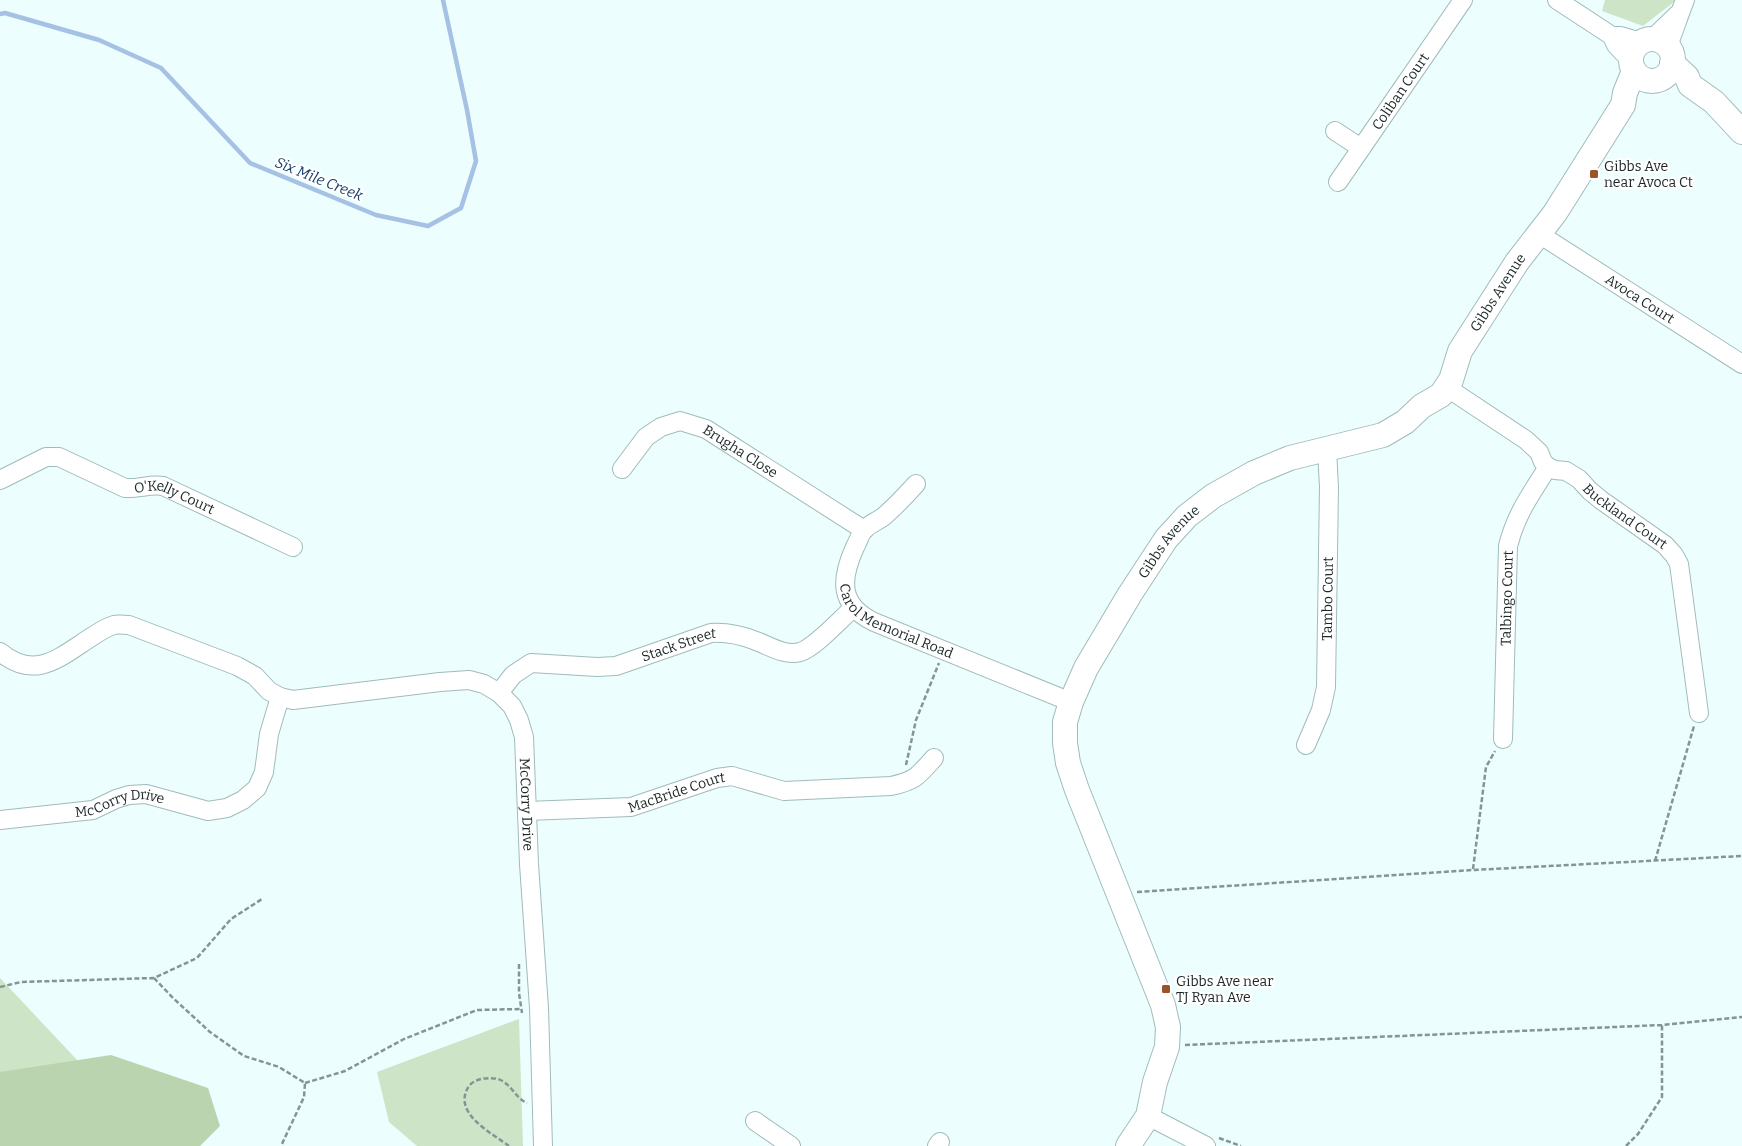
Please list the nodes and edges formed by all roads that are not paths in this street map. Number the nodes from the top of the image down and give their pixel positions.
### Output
1 (1463, 0) edge
2 (1557, 0) edge
3 (1681, 7) edge
4 (1651, 60) junction
5 (1336, 131) dead end
6 (1742, 132) edge
7 (1360, 148) junction
8 (1338, 182) dead end
9 (1539, 234) junction
10 (1742, 364) edge
11 (1446, 387) junction
12 (1327, 450) junction
13 (1548, 467) junction
14 (622, 469) dead end
15 (0, 480) edge
16 (916, 484) dead end
17 (864, 530) junction
18 (293, 547) dead end
19 (853, 608) junction
20 (0, 652) edge
21 (499, 693) junction
22 (280, 697) junction
23 (1071, 702) junction
24 (1699, 713) road end
25 (1503, 739) road end
26 (1306, 745) dead end
27 (934, 758) dead end
28 (527, 811) junction
29 (0, 820) edge
30 (1148, 1116) junction
31 (755, 1121) dead end
32 (543, 1146) edge
33 (791, 1146) edge
34 (1128, 1146) edge
35 (1206, 1146) edge

1 - 7 street, Coliban Court
2 - 4 street
3 - 4 street
4 - 6 street
4 - 9 street, Gibbs Avenue
5 - 7 street
7 - 8 street, Coliban Court
9 - 10 street, Avoca Court
9 - 11 street, Gibbs Avenue
11 - 12 street, Gibbs Avenue
11 - 13 street
12 - 23 street, Gibbs Avenue
12 - 26 street, Tambo Court
13 - 24 street, Buckland Court
13 - 25 street, Talbingo Court
14 - 17 street, Brugha Close
15 - 18 street, O'Kelly Court
16 - 17 street, Carol Memorial Road
17 - 19 street, Carol Memorial Road
19 - 21 street, Stack Street
19 - 23 street, Carol Memorial Road
20 - 22 street
21 - 22 street, McCorry Drive
21 - 28 street, McCorry Drive
22 - 29 street, McCorry Drive
23 - 30 street, Gibbs Avenue
27 - 28 street, MacBride Court
28 - 32 street, McCorry Drive
30 - 34 street, Gibbs Avenue
30 - 35 street
31 - 33 street

